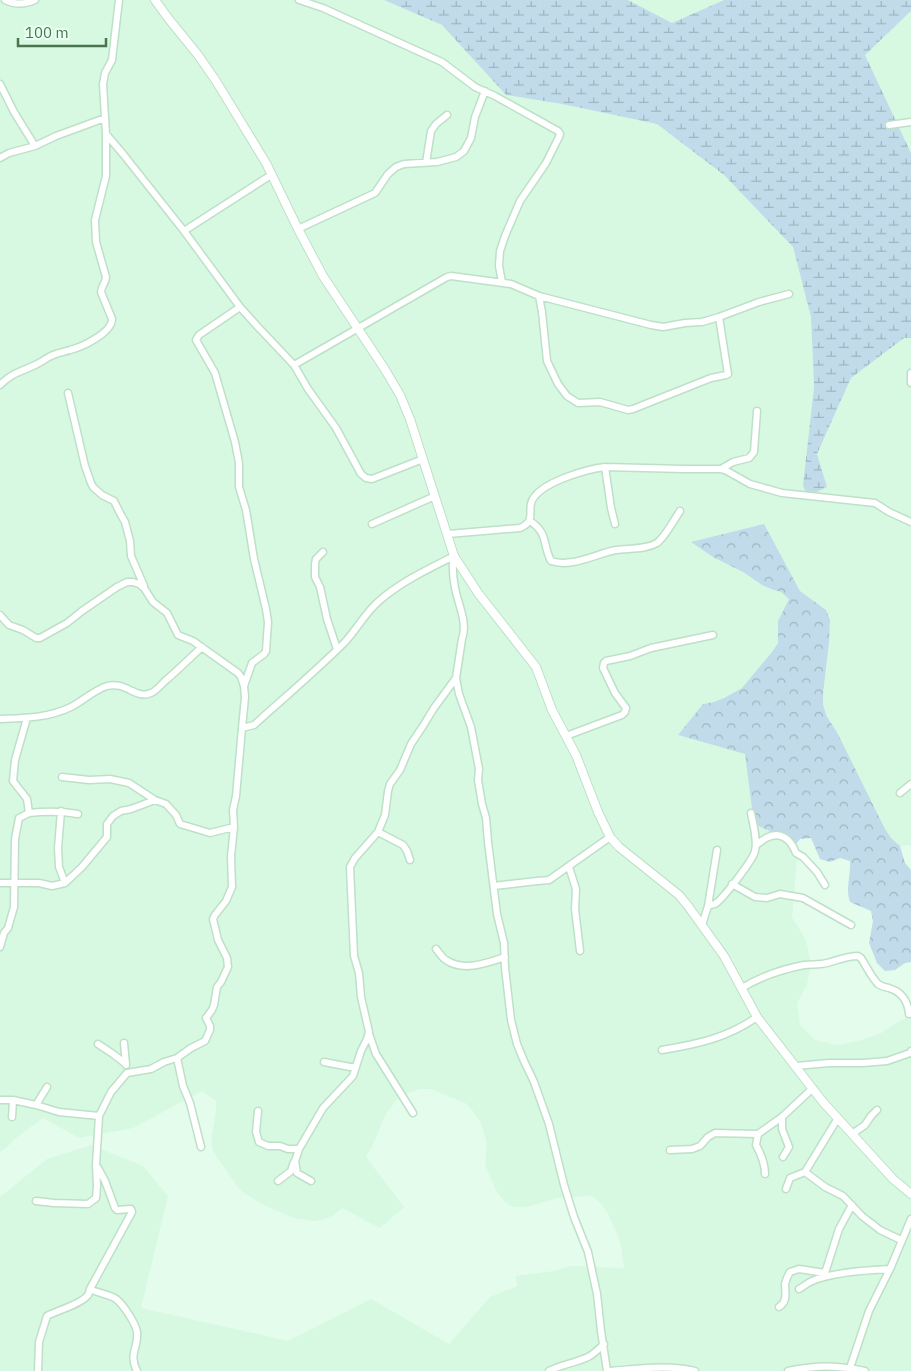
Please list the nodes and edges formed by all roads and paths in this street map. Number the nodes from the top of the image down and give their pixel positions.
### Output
1 (4, 0) edge
2 (35, 0) edge
3 (119, 0) edge
4 (155, 0) edge
5 (299, 0) edge
6 (0, 84) edge
7 (485, 91) junction
8 (447, 115) dead end
9 (105, 118) junction
10 (911, 122) edge
11 (889, 125) dead end
12 (106, 134) junction
13 (36, 146) junction
14 (0, 158) edge
15 (426, 163) junction
16 (271, 174) junction
17 (298, 229) junction
18 (184, 231) junction
19 (502, 282) junction
20 (789, 294) dead end
21 (539, 296) junction
22 (240, 306) junction
23 (719, 317) junction
24 (357, 328) junction
25 (294, 365) junction
26 (911, 373) edge
27 (911, 384) edge
28 (0, 385) edge
29 (68, 393) dead end
30 (757, 411) dead end
31 (423, 459) junction
32 (605, 467) junction
33 (721, 469) junction
34 (435, 496) junction
35 (680, 511) dead end
36 (530, 520) junction
37 (911, 522) edge
38 (372, 524) dead end
39 (615, 524) dead end
40 (448, 534) junction
41 (323, 552) dead end
42 (454, 556) junction
43 (144, 588) junction
44 (0, 615) edge
45 (713, 635) dead end
46 (202, 647) junction
47 (337, 649) junction
48 (456, 678) junction
49 (244, 686) junction
50 (27, 718) junction
51 (0, 719) edge
52 (242, 728) junction
53 (566, 736) junction
54 (62, 778) dead end
55 (911, 784) edge
56 (900, 793) dead end
57 (155, 800) junction
58 (61, 811) junction
59 (29, 813) junction
60 (751, 813) dead end
61 (78, 814) dead end
62 (234, 827) junction
63 (378, 832) junction
64 (610, 837) junction
65 (756, 846) junction
66 (717, 850) dead end
67 (410, 860) dead end
68 (569, 867) junction
69 (14, 882) junction
70 (0, 883) edge
71 (65, 883) junction
72 (732, 884) junction
73 (825, 885) dead end
74 (494, 886) junction
75 (708, 906) junction
76 (702, 925) junction
77 (851, 925) dead end
78 (0, 947) edge
79 (436, 948) dead end
80 (580, 951) dead end
81 (505, 956) junction
82 (742, 988) junction
83 (909, 1014) dead end
84 (757, 1017) junction
85 (369, 1032) junction
86 (124, 1043) dead end
87 (98, 1044) dead end
88 (662, 1050) dead end
89 (911, 1051) edge
90 (177, 1058) junction
91 (324, 1062) dead end
92 (126, 1064) junction
93 (796, 1066) junction
94 (356, 1067) junction
95 (131, 1072) junction
96 (48, 1087) dead end
97 (813, 1088) junction
98 (0, 1100) edge
99 (13, 1100) junction
100 (36, 1105) junction
101 (878, 1110) dead end
102 (258, 1111) dead end
103 (413, 1113) dead end
104 (99, 1116) junction
105 (12, 1117) dead end
106 (782, 1117) junction
107 (838, 1118) junction
108 (758, 1134) junction
109 (852, 1134) junction
110 (200, 1147) dead end
111 (299, 1149) junction
112 (670, 1150) dead end
113 (783, 1157) dead end
114 (295, 1161) junction
115 (96, 1165) junction
116 (805, 1172) junction
117 (766, 1174) dead end
118 (278, 1181) dead end
119 (311, 1181) dead end
120 (786, 1189) dead end
121 (911, 1194) edge
122 (36, 1201) dead end
123 (852, 1205) junction
124 (911, 1219) edge
125 (901, 1240) junction
126 (890, 1269) junction
127 (90, 1289) junction
128 (799, 1289) dead end
129 (779, 1307) dead end
130 (604, 1344) junction
131 (850, 1368) junction
132 (607, 1370) edge
133 (38, 1371) edge
134 (137, 1371) edge
135 (549, 1371) edge
136 (695, 1371) edge
137 (788, 1371) edge
138 (865, 1371) edge

1 - 2 street
3 - 9 street
4 - 16 street
5 - 7 street
6 - 13 street
7 - 15 street
7 - 19 street
8 - 15 street
9 - 12 street
9 - 13 street
10 - 11 street
12 - 18 street
12 - 28 street
13 - 14 street
15 - 17 street
16 - 17 street
16 - 18 street
17 - 24 street
18 - 22 street
19 - 21 street
19 - 24 street
20 - 23 street
21 - 23 street
21 - 23 street
22 - 25 street
22 - 49 street
24 - 25 street
24 - 31 street
25 - 31 street
26 - 27 street
29 - 43 street
30 - 33 street
31 - 34 street
32 - 33 street
32 - 36 street
32 - 39 street
33 - 37 street
34 - 38 street
34 - 40 street
35 - 36 street
36 - 40 street
40 - 42 street
41 - 47 street
42 - 47 street
42 - 48 street
42 - 53 street
43 - 44 street
43 - 46 street
45 - 53 street
46 - 49 street
46 - 50 street
47 - 52 street
48 - 63 street
48 - 74 street
49 - 52 street
50 - 51 street
50 - 59 street
52 - 62 street
53 - 64 street
54 - 57 street
55 - 56 street
57 - 62 street
57 - 71 street
58 - 59 street
58 - 61 street
58 - 71 street
59 - 69 street
60 - 65 street
62 - 90 street
63 - 67 street
63 - 85 street
64 - 68 street
64 - 76 street
65 - 72 street
65 - 73 street
66 - 75 street
68 - 74 street
68 - 80 street
69 - 70 street
69 - 71 street
69 - 78 street
72 - 75 street
72 - 77 street
74 - 81 street
75 - 76 street
76 - 82 street
79 - 81 street
81 - 130 street
82 - 83 street
82 - 84 street
84 - 88 street
84 - 93 street
85 - 94 street
85 - 103 street
86 - 92 street
87 - 92 street
89 - 93 street
90 - 95 street
90 - 110 street
91 - 94 street
92 - 95 street
93 - 97 street
94 - 111 street
95 - 104 street
96 - 100 street
97 - 106 street
97 - 107 street
98 - 99 street
99 - 100 street
99 - 105 street
100 - 104 street
101 - 109 street
102 - 111 street
104 - 115 street
106 - 108 street
106 - 113 street
107 - 109 street
107 - 116 street
108 - 112 street
108 - 117 street
109 - 121 street
111 - 114 street
114 - 118 street
114 - 119 street
115 - 122 street
115 - 127 street
116 - 120 street
116 - 123 street
123 - 125 street
123 - 129 street
124 - 125 street
125 - 126 street
126 - 128 street
126 - 131 street
127 - 133 street
127 - 134 street
130 - 132 street
130 - 135 street
131 - 137 street
131 - 138 street
132 - 136 street

